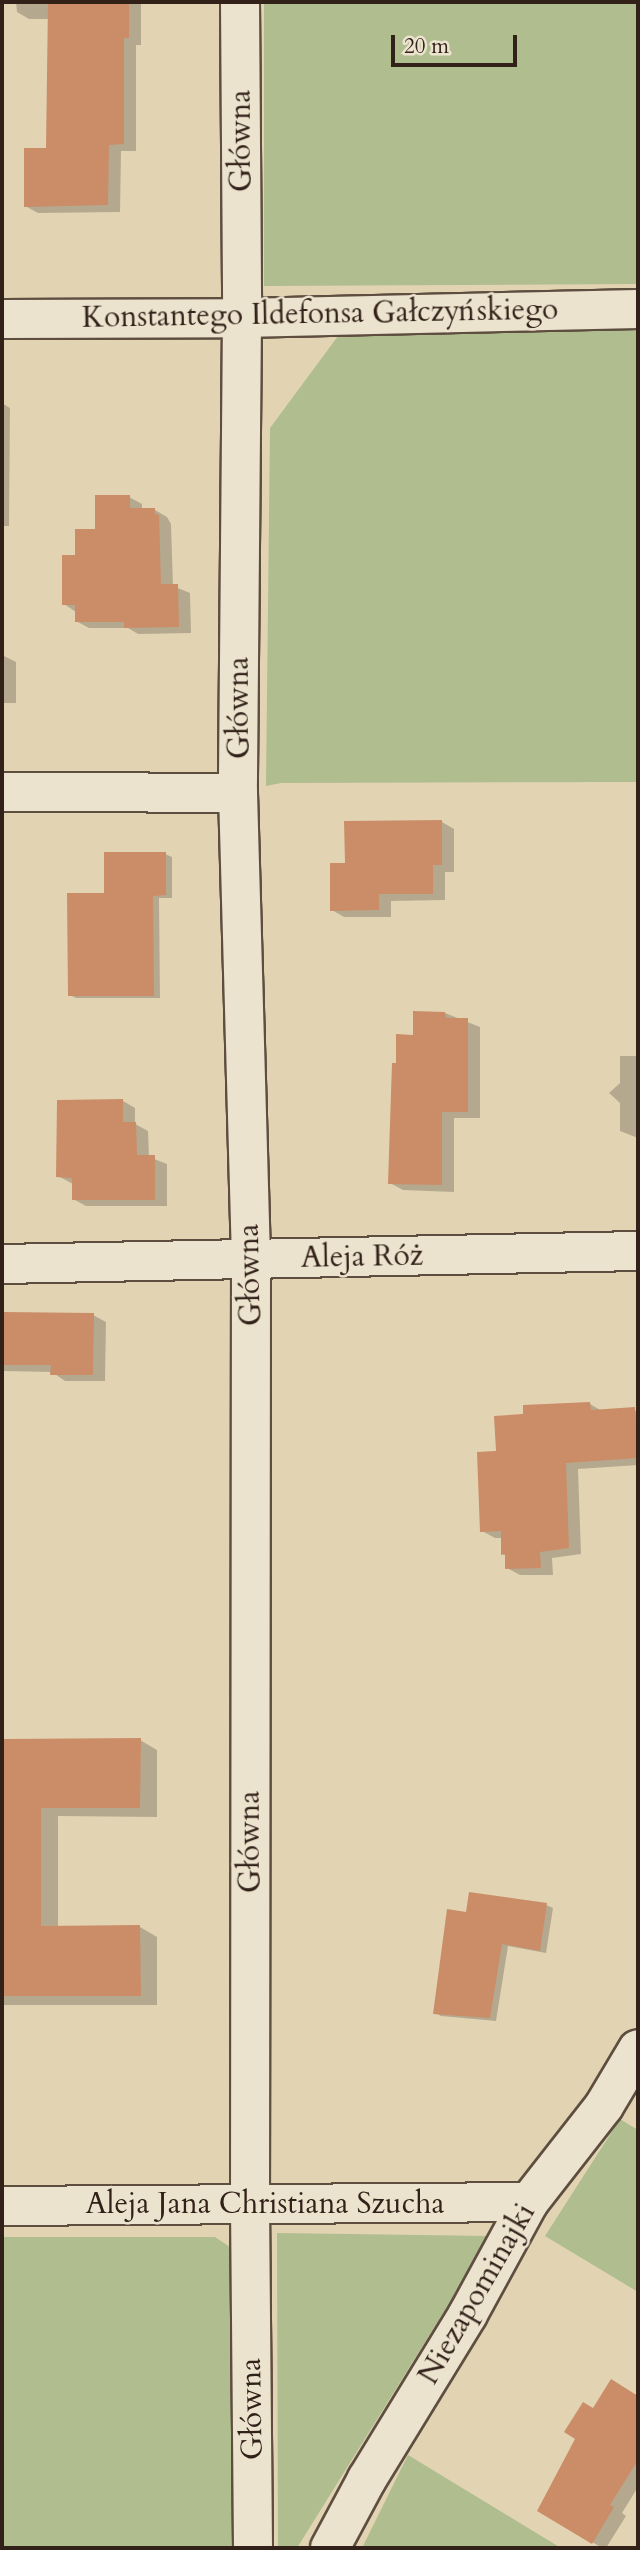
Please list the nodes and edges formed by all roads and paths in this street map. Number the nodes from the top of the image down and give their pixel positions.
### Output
1 (240, 2) edge
2 (638, 309) edge
3 (242, 318) junction
4 (2, 319) edge
5 (2, 792) edge
6 (239, 793) junction
7 (638, 1251) edge
8 (251, 1260) junction
9 (2, 1264) edge
10 (638, 2049) edge
11 (529, 2202) junction
12 (250, 2204) junction
13 (2, 2206) edge
14 (253, 2548) edge
15 (330, 2548) edge

1 - 3 street, Główna
2 - 3 street, Konstantego Ildefonsa Gałczyńskiego
3 - 4 street, Konstantego Ildefonsa Gałczyńskiego
3 - 6 street, Główna
5 - 6 street
6 - 8 street, Główna
7 - 8 street, Aleja Róż
8 - 9 street, Aleja Róż
8 - 12 street, Główna
10 - 11 street, Niezapominajki
11 - 12 street, Aleja Jana Christiana Szucha
11 - 15 street, Niezapominajki
12 - 13 street, Aleja Jana Christiana Szucha
12 - 14 street, Główna

